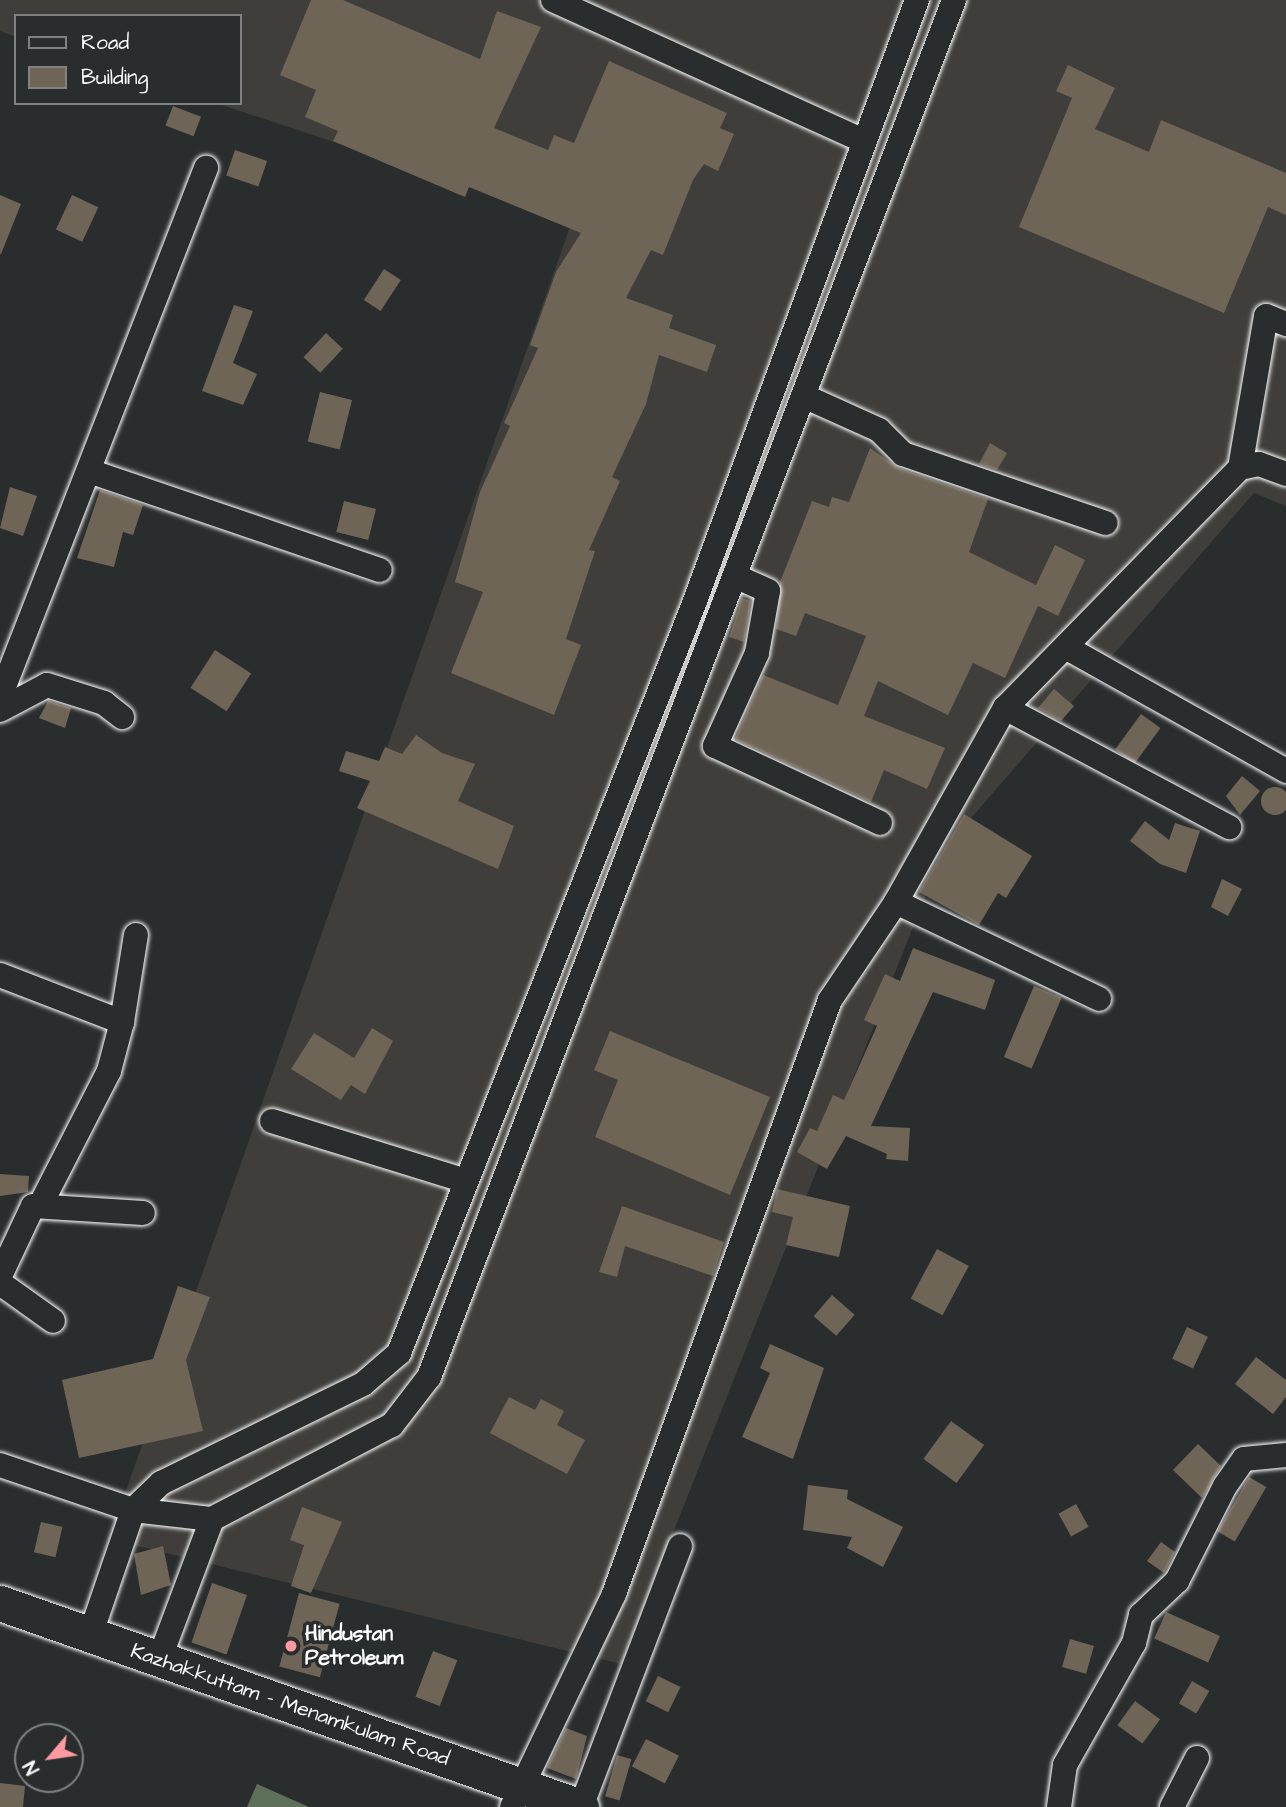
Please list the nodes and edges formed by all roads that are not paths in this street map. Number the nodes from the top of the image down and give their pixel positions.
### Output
1 (553, 0) edge
2 (917, 0) edge
3 (954, 0) edge
4 (880, 95) junction
5 (912, 114) junction
6 (864, 141) junction
7 (206, 168) dead end
8 (816, 283) junction
9 (843, 300) junction
10 (1286, 324) edge
11 (806, 397) junction
12 (1240, 468) junction
13 (89, 471) junction
14 (1286, 474) edge
15 (1105, 523) dead end
16 (380, 570) dead end
17 (737, 577) junction
18 (695, 601) junction
19 (723, 612) junction
20 (1069, 649) junction
21 (0, 697) edge
22 (1005, 708) junction
23 (0, 710) edge
24 (122, 717) dead end
25 (1286, 771) edge
26 (880, 823) dead end
27 (1229, 827) dead end
28 (896, 902) junction
29 (136, 935) dead end
30 (0, 975) edge
31 (1098, 999) dead end
32 (122, 1022) junction
33 (495, 1105) junction
34 (531, 1116) junction
35 (272, 1121) dead end
36 (466, 1181) junction
37 (41, 1204) junction
38 (143, 1213) dead end
39 (0, 1276) edge
40 (0, 1283) edge
41 (53, 1321) dead end
42 (1286, 1455) edge
43 (0, 1465) edge
44 (132, 1510) junction
45 (212, 1519) junction
46 (680, 1546) dead end
47 (0, 1603) edge
48 (91, 1633) junction
49 (158, 1663) junction
50 (1197, 1758) dead end
51 (517, 1796) edge
52 (581, 1807) edge
53 (1059, 1807) edge
54 (1172, 1807) edge

1 - 6 street
2 - 4 street
3 - 5 street
4 - 5 street
4 - 6 street
5 - 9 street
6 - 8 street
7 - 13 street
8 - 9 street
8 - 18 street
9 - 11 street
10 - 12 street
11 - 15 street
11 - 17 street
12 - 14 street
12 - 20 street
13 - 16 street
13 - 21 street
17 - 19 street
17 - 26 street
18 - 19 street
18 - 33 street
19 - 34 street
20 - 22 street
20 - 25 street
22 - 27 street
22 - 28 street
23 - 24 street
28 - 31 street
28 - 51 street
29 - 32 street
30 - 32 street
32 - 37 street
33 - 34 street
33 - 36 street
34 - 45 street
35 - 36 street
36 - 44 street
37 - 38 street
37 - 39 street
40 - 41 street
42 - 53 street
43 - 44 street
44 - 45 street
44 - 48 street
45 - 49 street
46 - 52 street
47 - 48 main road, Kazhakkuttam - Menamkulam Road
48 - 49 main road, Kazhakkuttam - Menamkulam Road
49 - 51 main road, Kazhakkuttam - Menamkulam Road
50 - 54 street
51 - 52 main road, Kazhakkuttam - Menamkulam Road

